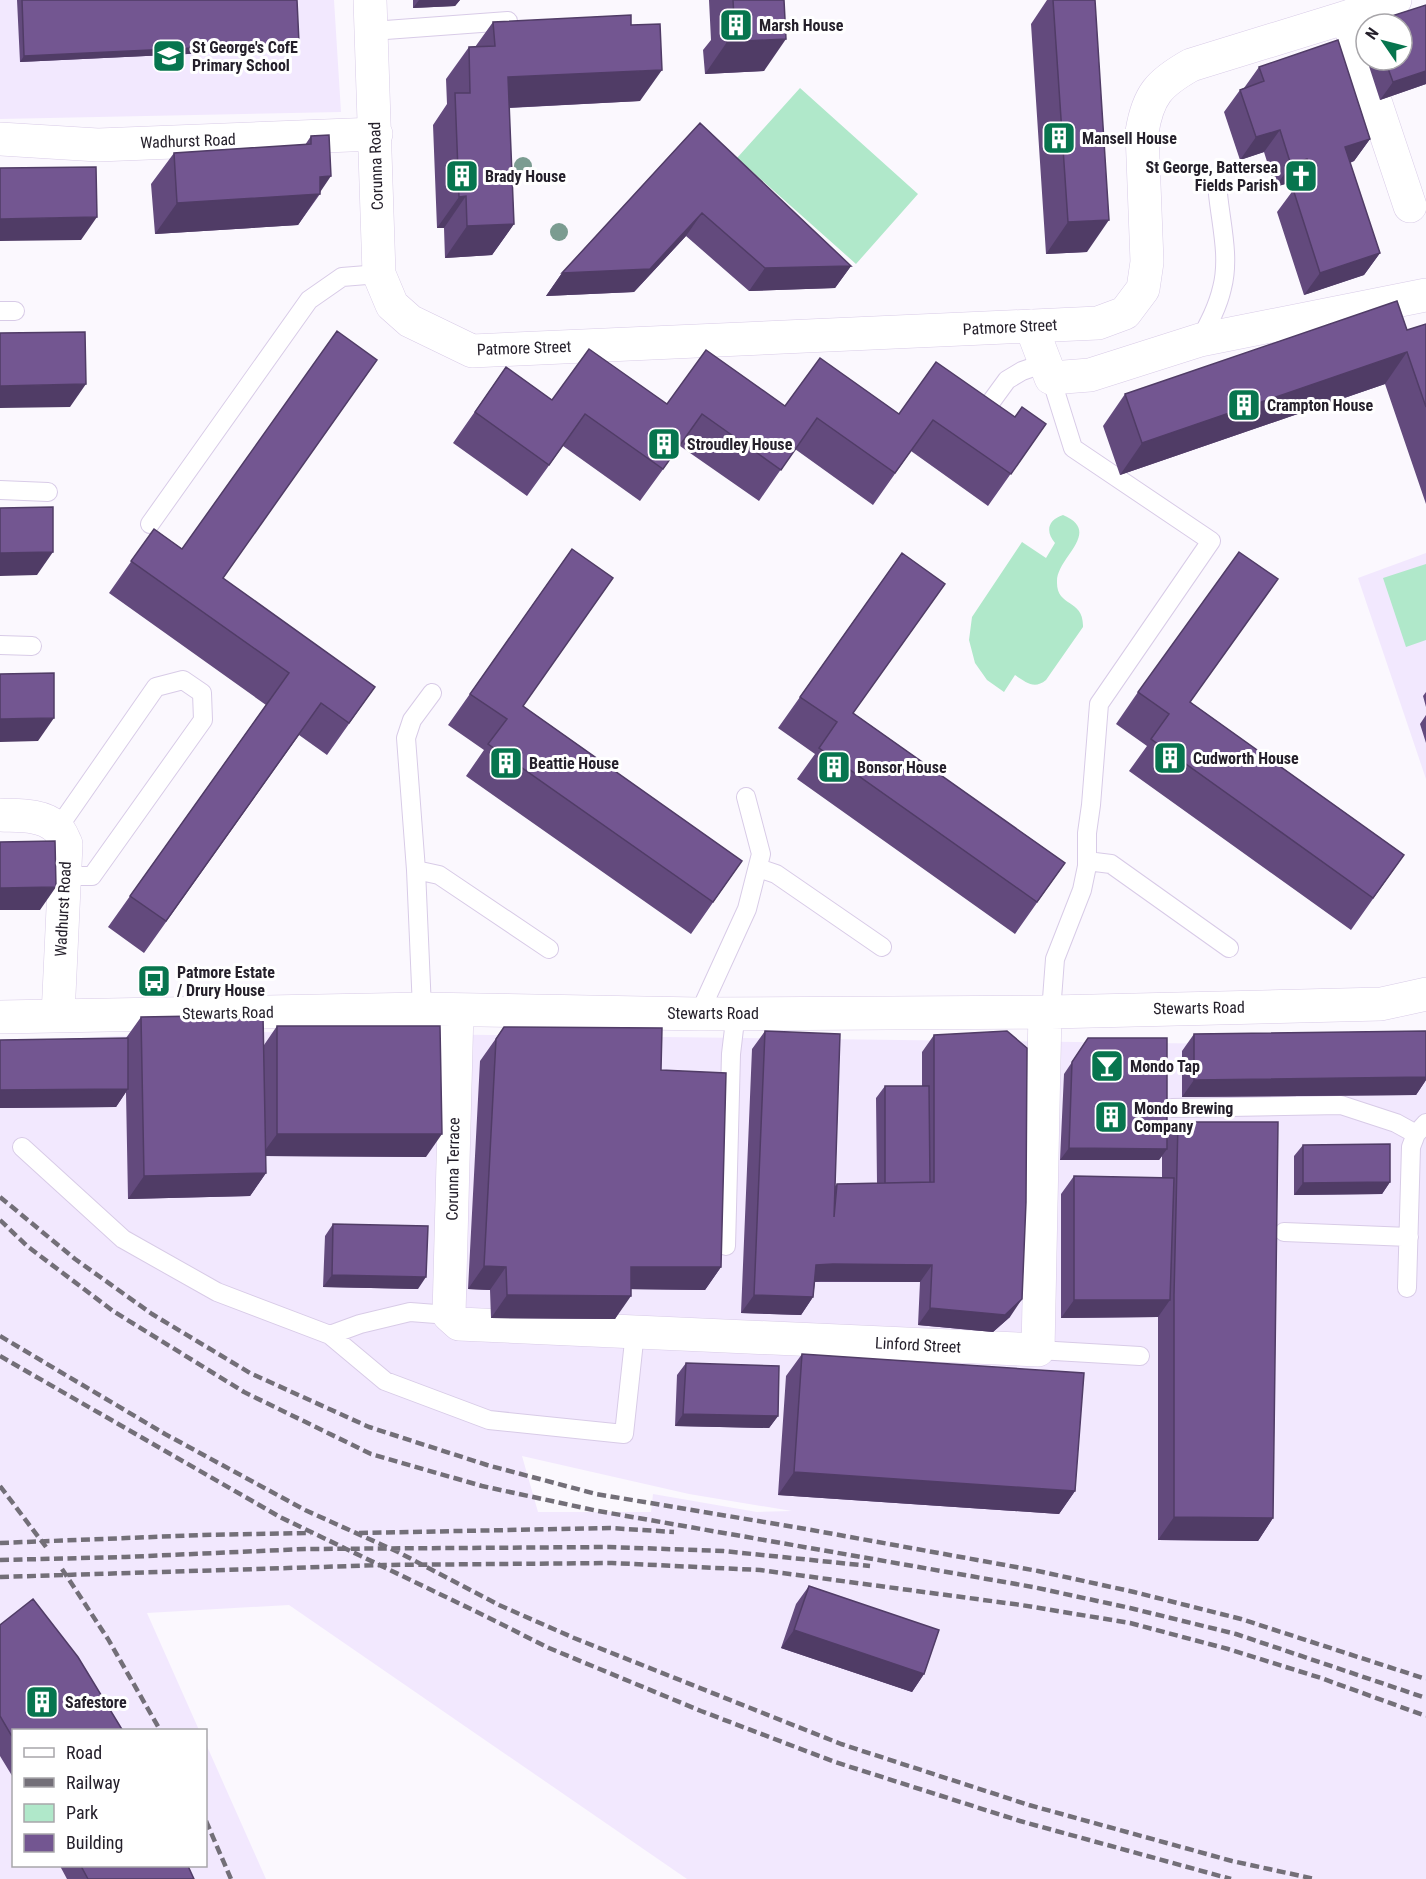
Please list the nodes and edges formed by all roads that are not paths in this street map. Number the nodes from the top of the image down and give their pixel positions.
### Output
1 (1395, 0) edge
2 (371, 16) edge
3 (1347, 17) junction
4 (508, 21) edge
5 (376, 134) junction
6 (0, 140) edge
7 (1218, 194) dead end
8 (1410, 206) dead end
9 (379, 274) junction
10 (1426, 295) edge
11 (410, 321) joint
12 (1031, 326) junction
13 (1200, 340) junction
14 (1048, 370) junction
15 (980, 417) edge
16 (0, 490) edge
17 (48, 492) dead end
18 (150, 524) dead end
19 (0, 645) edge
20 (32, 646) dead end
21 (432, 693) dead end
22 (746, 797) dead end
23 (0, 815) edge
24 (58, 828) junction
25 (1087, 861) junction
26 (758, 868) junction
27 (416, 870) junction
28 (64, 876) junction
29 (882, 948) dead end
30 (1229, 948) dead end
31 (549, 949) dead end
32 (1426, 994) edge
33 (422, 1009) junction
34 (457, 1010) junction
35 (736, 1012) junction
36 (1048, 1012) junction
37 (699, 1014) junction
38 (58, 1016) junction
39 (0, 1017) edge
40 (1172, 1107) dead end
41 (1421, 1128) edge
42 (22, 1147) dead end
43 (1284, 1232) dead end
44 (1408, 1237) junction
45 (726, 1246) dead end
46 (1407, 1288) dead end
47 (454, 1319) junction
48 (634, 1332) junction
49 (330, 1335) junction
50 (1038, 1350) junction
51 (1140, 1356) dead end

1 - 3 street, Patmore Street
2 - 4 lane
2 - 5 street, Corunna Road
3 - 8 street
3 - 12 street, Patmore Street
5 - 6 street, Wadhurst Road
5 - 9 street, Corunna Road
7 - 13 lane
9 - 11 street, Corunna Road
9 - 18 lane
10 - 13 street
11 - 12 street, Patmore Street
12 - 14 street
13 - 14 street
14 - 15 lane
14 - 25 lane
16 - 17 lane
19 - 20 lane
21 - 27 lane
22 - 26 lane
23 - 24 street
24 - 28 street, Wadhurst Road
24 - 28 lane
25 - 30 lane
25 - 36 lane
26 - 29 lane
26 - 37 lane
27 - 31 lane
27 - 33 lane
28 - 38 street, Wadhurst Road
32 - 36 street, Stewarts Road
33 - 34 street, Stewarts Road
33 - 38 street, Stewarts Road
34 - 37 street, Stewarts Road
34 - 47 street, Corunna Terrace
35 - 36 street, Stewarts Road
35 - 37 street, Stewarts Road
35 - 45 lane
36 - 50 street
38 - 39 street, Stewarts Road
40 - 41 lane
41 - 44 lane
42 - 49 lane
43 - 44 lane
44 - 46 lane
47 - 48 street, Linford Street
47 - 49 lane
48 - 49 lane
48 - 50 street, Linford Street
50 - 51 lane

